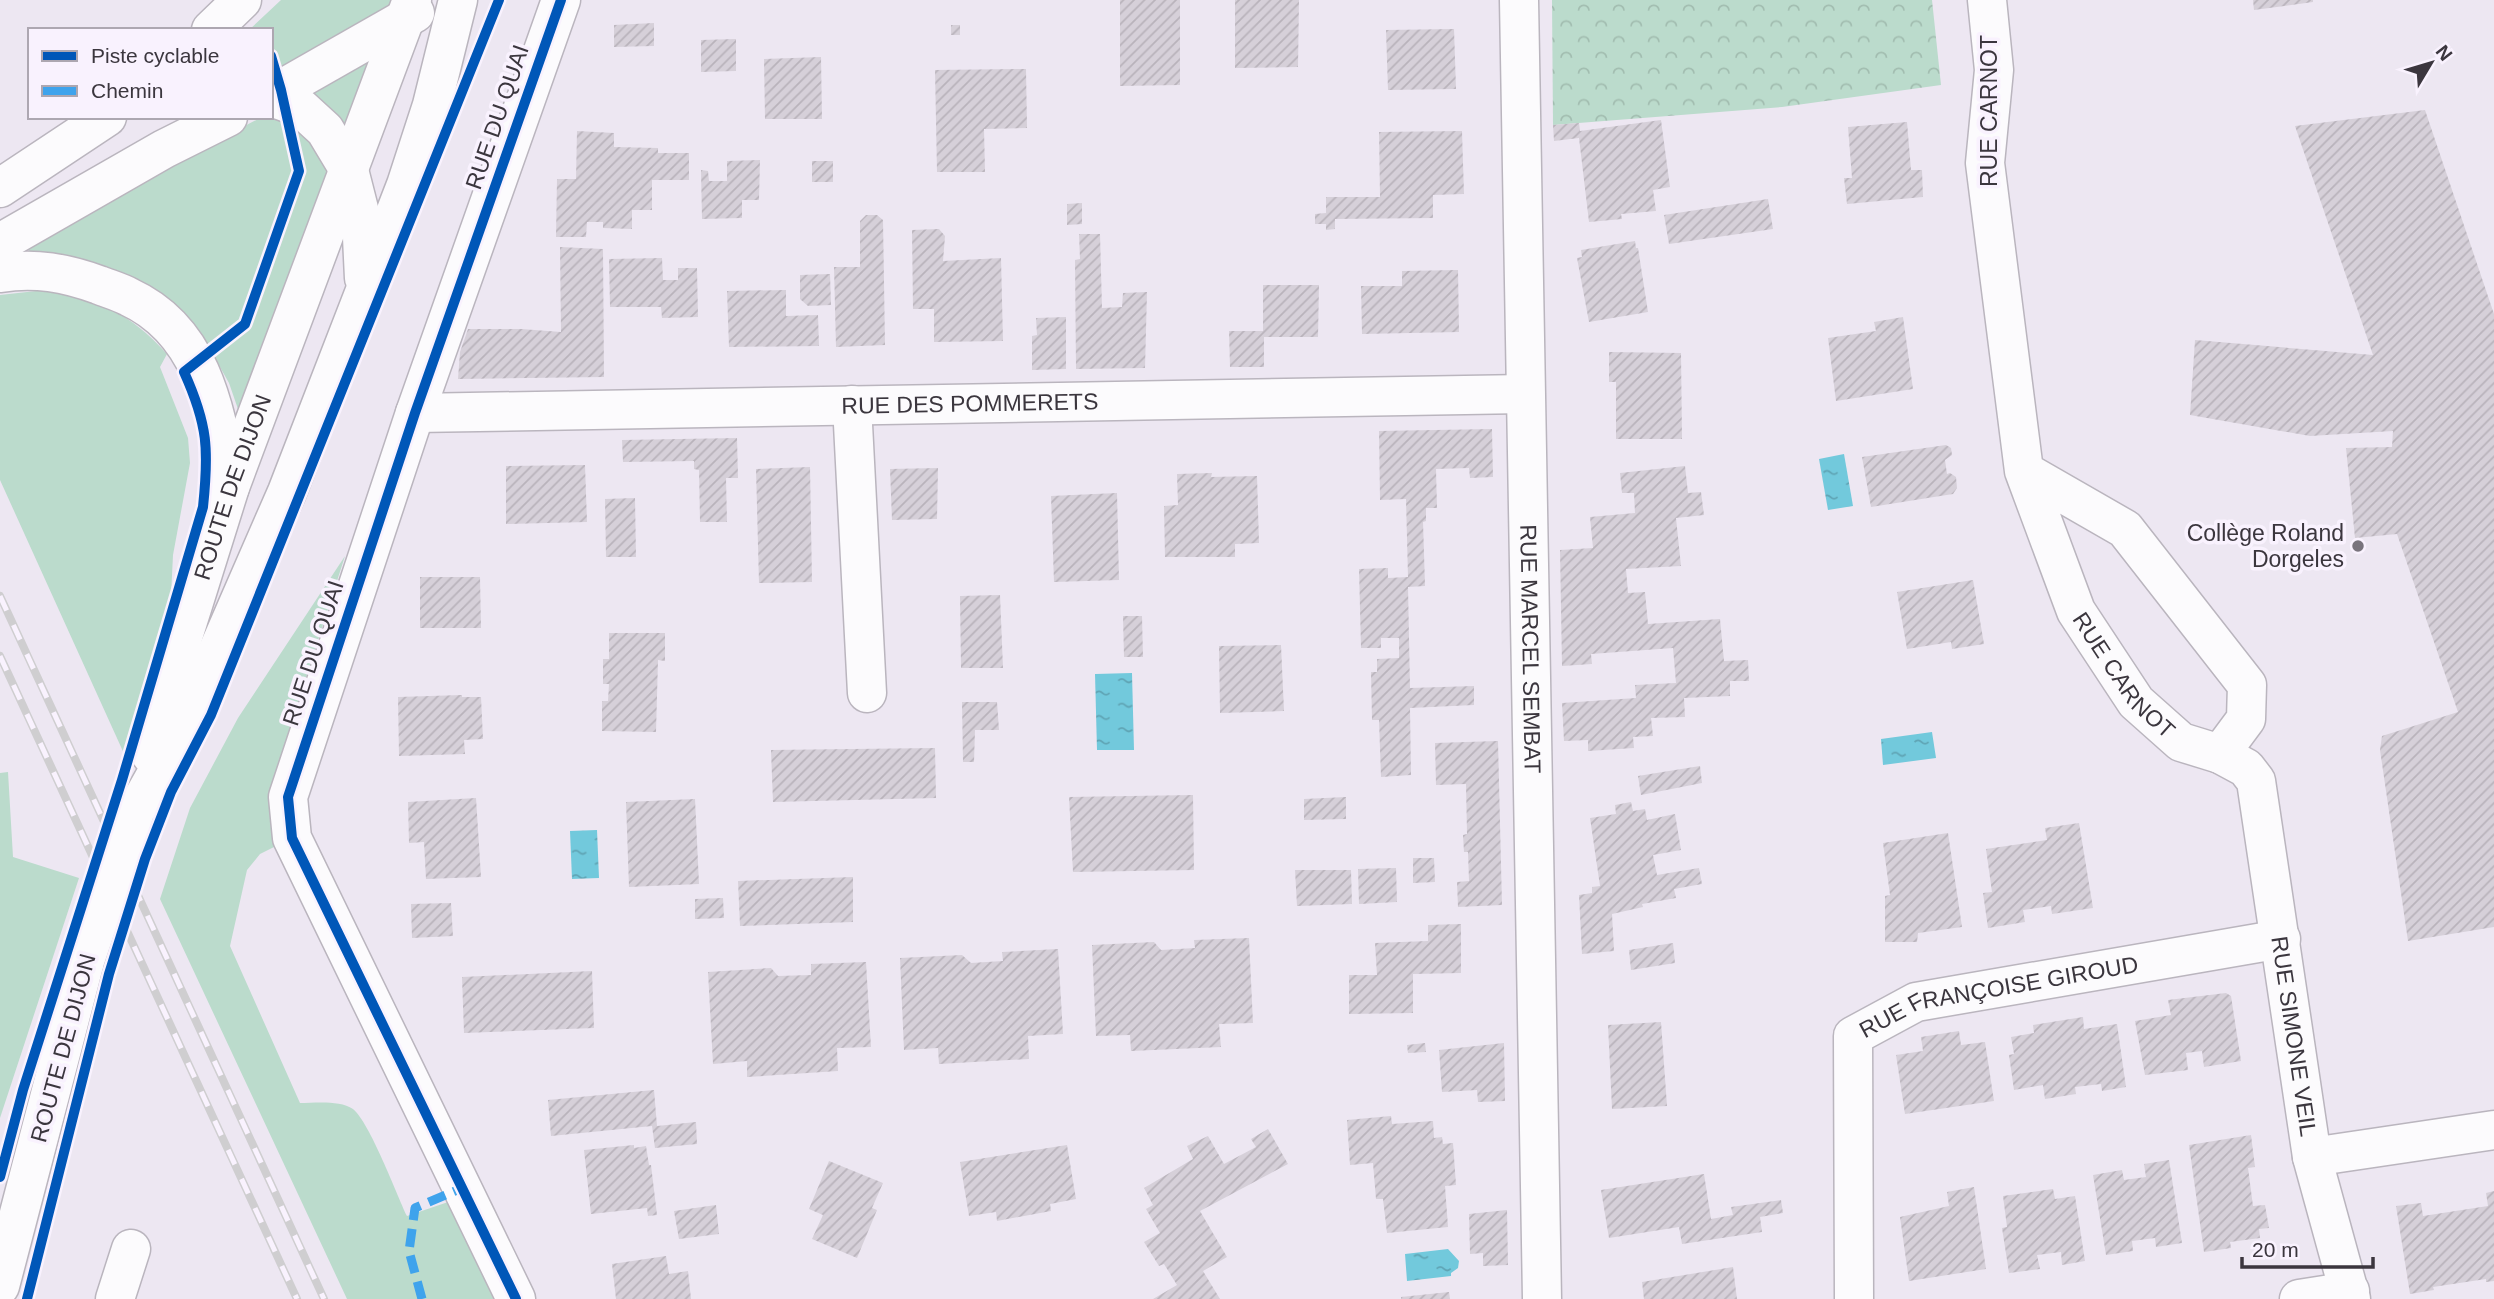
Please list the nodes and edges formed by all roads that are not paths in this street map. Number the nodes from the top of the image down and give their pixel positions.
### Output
1 (242, 0) edge
2 (458, 0) edge
3 (561, 0) edge
4 (1519, 0) edge
5 (1987, 0) edge
6 (418, 6) edge
7 (213, 28) edge
8 (273, 95) edge
9 (273, 97) edge
10 (104, 119) edge
11 (224, 119) edge
12 (349, 170) junction
13 (0, 188) edge
14 (0, 243) edge
15 (0, 273) edge
16 (364, 291) junction
17 (1525, 394) junction
18 (852, 405) junction
19 (415, 413) junction
20 (2024, 471) junction
21 (230, 487) junction
22 (867, 693) dead end
23 (2220, 754) junction
24 (135, 812) junction
25 (2281, 939) junction
26 (2494, 1130) edge
27 (2312, 1157) junction
28 (131, 1249) dead end
29 (0, 1286) edge
30 (2350, 1295) edge
31 (114, 1299) edge
32 (516, 1299) edge
33 (1542, 1299) edge
34 (1854, 1299) edge
35 (2299, 1299) edge

1 - 7 street
2 - 16 street, ROUTE DE DIJON
3 - 19 street, RUE DU QUAI
4 - 17 street, RUE MARCEL SEMBAT
5 - 20 street, RUE CARNOT
6 - 8 street
6 - 12 street, ROUTE DE DIJON
9 - 12 street, ROUTE DE DIJON
10 - 13 street
11 - 14 street
12 - 16 street, ROUTE DE DIJON
12 - 21 street, ROUTE DE DIJON
15 - 21 street
16 - 24 street, ROUTE DE DIJON
17 - 18 street, RUE DES POMMERETS
17 - 33 street, RUE MARCEL SEMBAT
18 - 19 street, RUE DES POMMERETS
18 - 22 street
19 - 32 street, RUE DU QUAI
20 - 23 street, RUE CARNOT
20 - 23 street
21 - 24 street, ROUTE DE DIJON
23 - 25 street, RUE SIMONE VEIL
24 - 29 street, ROUTE DE DIJON, bridge
25 - 27 street, RUE SIMONE VEIL
25 - 34 street, RUE FRANÇOISE GIROUD
26 - 27 street, RUE SIMONE VEIL
27 - 30 street
28 - 31 street
30 - 35 street

